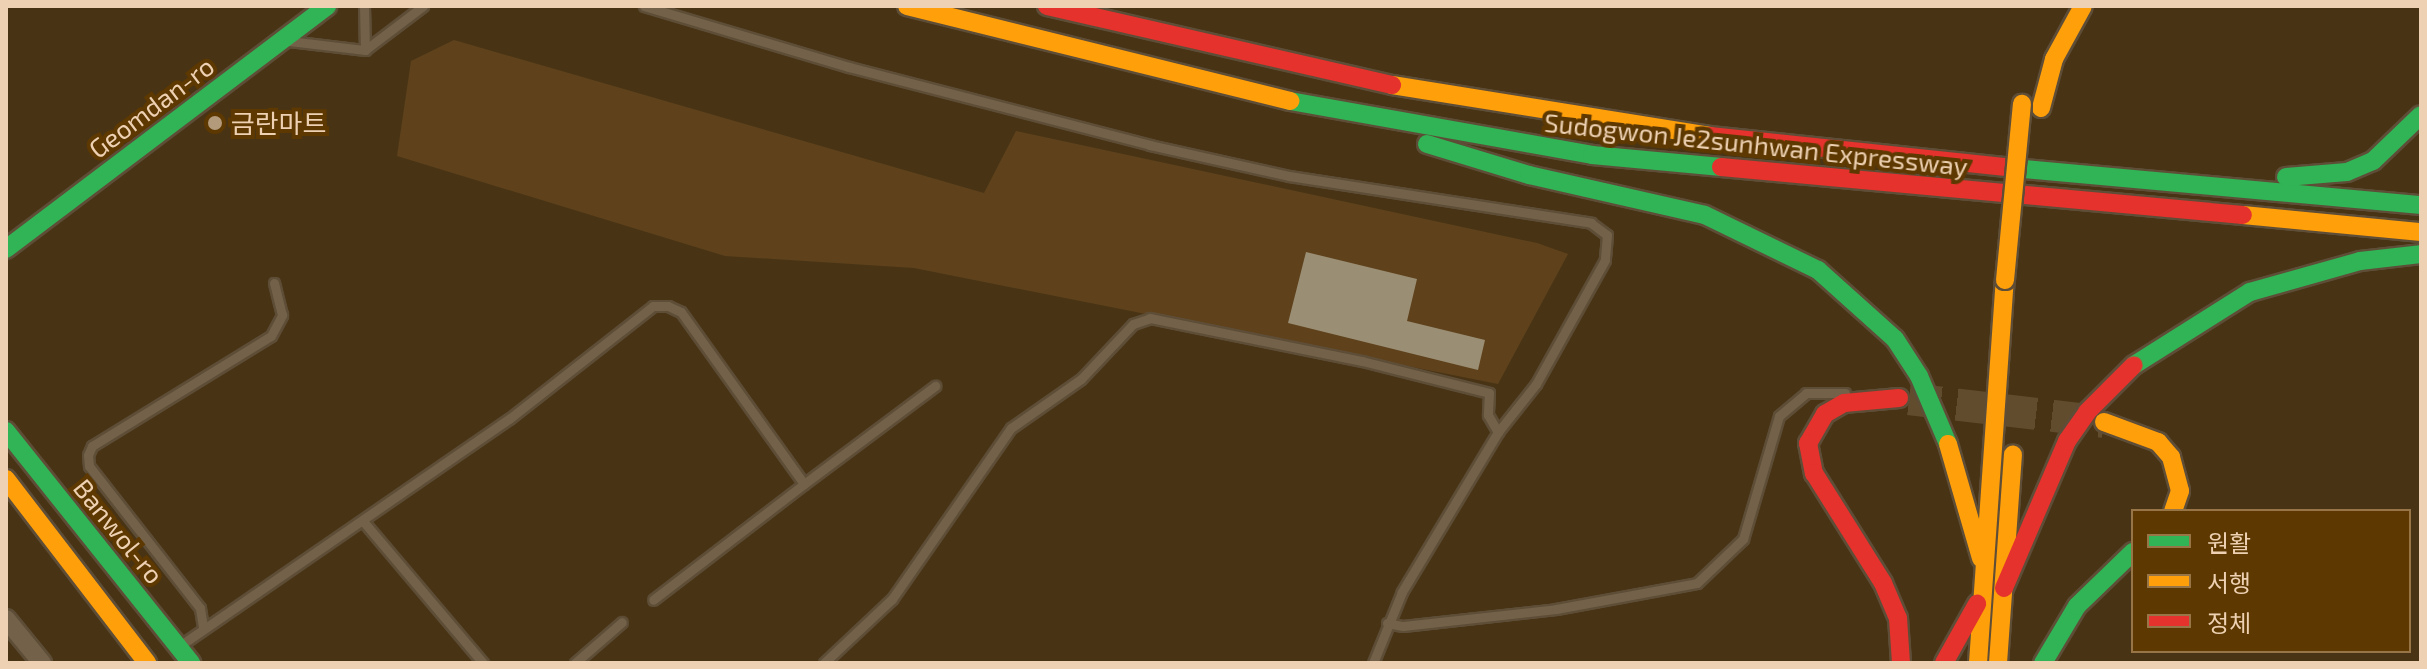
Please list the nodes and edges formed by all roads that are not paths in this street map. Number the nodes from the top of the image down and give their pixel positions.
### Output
1 (327, 6) edge
2 (364, 6) edge
3 (423, 6) edge
4 (644, 6) edge
5 (907, 6) edge
6 (1047, 6) edge
7 (2060, 6) edge
8 (2083, 6) edge
9 (282, 40) junction
10 (365, 50) junction
11 (2032, 106) junction
12 (1321, 109) junction
13 (2421, 115) edge
14 (2142, 181) junction
15 (2421, 205) edge
16 (2421, 232) edge
17 (7, 253) edge
18 (2421, 254) edge
19 (274, 283) dead end
20 (2022, 329) dead end
21 (935, 386) dead end
22 (1899, 398) tunnel mouth
23 (1872, 399) junction
24 (2104, 422) tunnel mouth
25 (6, 431) edge
26 (1498, 432) junction
27 (2014, 438) dead end
28 (6, 479) edge
29 (804, 484) junction
30 (2174, 509) edge
31 (363, 521) junction
32 (2131, 554) edge
33 (1981, 558) junction
34 (2004, 588) junction
35 (1980, 598) junction
36 (653, 600) dead end
37 (2002, 615) junction
38 (6, 619) edge
39 (622, 622) dead end
40 (1387, 623) junction
41 (203, 627) junction
42 (178, 647) junction
43 (142, 656) edge
44 (42, 663) edge
45 (121, 663) edge
46 (191, 663) edge
47 (483, 663) edge
48 (575, 663) edge
49 (824, 663) edge
50 (1373, 663) edge
51 (1901, 663) edge
52 (1944, 663) edge
53 (1951, 663) edge
54 (1965, 663) edge
55 (1978, 663) edge
56 (2003, 663) edge
57 (2015, 663) edge
58 (2043, 663) edge

1 - 9 main road, Geomdan-ro
2 - 10 lane
3 - 10 lane
4 - 26 lane
5 - 12 main road, Sudogwon Je2sunhwan Expressway
6 - 14 main road, Sudogwon Je2sunhwan Expressway
7 - 11 main road
8 - 11 main road
9 - 10 lane
9 - 17 main road, Geomdan-ro
11 - 20 main road
11 - 33 main road, bridge
12 - 16 main road, Sudogwon Je2sunhwan Expressway
12 - 33 main road
13 - 14 main road
14 - 15 main road, Sudogwon Je2sunhwan Expressway
18 - 34 main road
19 - 41 lane
21 - 29 lane
22 - 23 main road
23 - 40 lane
23 - 51 main road
24 - 30 main road
25 - 42 main road, Banwol-ro
26 - 40 lane
26 - 49 lane
27 - 34 main road
28 - 43 main road
29 - 31 lane
29 - 36 lane
31 - 41 lane
31 - 47 lane
32 - 58 main road
33 - 35 main road
34 - 37 main road
35 - 52 main road
35 - 53 main road
35 - 54 main road
35 - 55 main road
37 - 56 main road
37 - 57 main road
38 - 44 street
39 - 48 lane
40 - 50 lane
41 - 42 lane
42 - 46 main road, Banwol-ro
43 - 45 street

